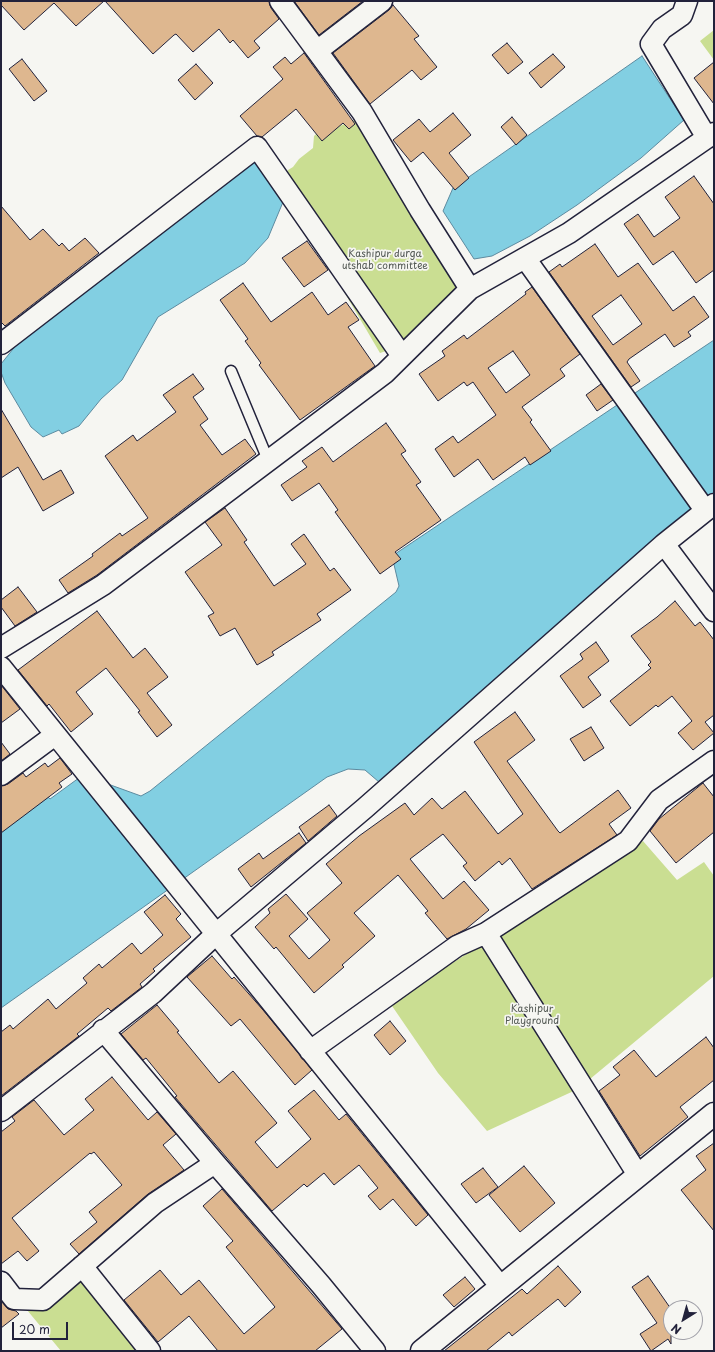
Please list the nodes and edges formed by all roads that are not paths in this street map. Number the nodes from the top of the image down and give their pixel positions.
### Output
1 (280, 1) edge
2 (382, 1) edge
3 (687, 1) edge
4 (317, 51) junction
5 (711, 135) edge
6 (525, 258) junction
7 (470, 289) junction
8 (1, 344) edge
9 (402, 356) junction
10 (231, 371) dead end
11 (268, 460) junction
12 (710, 507) edge
13 (664, 544) junction
14 (714, 611) edge
15 (1, 648) edge
16 (1, 667) edge
17 (55, 735) junction
18 (714, 760) edge
19 (1, 775) edge
20 (486, 933) junction
21 (216, 934) junction
22 (103, 1030) junction
23 (310, 1050) junction
24 (1, 1111) edge
25 (714, 1114) edge
26 (215, 1163) junction
27 (638, 1175) junction
28 (82, 1266) junction
29 (1, 1282) edge
30 (501, 1287) junction
31 (150, 1351) edge
32 (375, 1351) edge
33 (422, 1351) edge

1 - 4 street
2 - 4 street
3 - 5 street
4 - 7 street
5 - 6 street
6 - 7 street
6 - 12 street
7 - 9 street
8 - 9 street
9 - 11 street
10 - 11 lane
11 - 15 street
12 - 13 street
13 - 14 street
13 - 21 street
16 - 17 street
17 - 19 street
17 - 21 street
18 - 20 street
20 - 23 street
20 - 27 street
21 - 22 street
21 - 23 street
22 - 24 street
22 - 26 street
23 - 30 street
25 - 27 street
26 - 28 street
26 - 32 street
27 - 30 street
28 - 29 street
28 - 31 street
30 - 33 street

